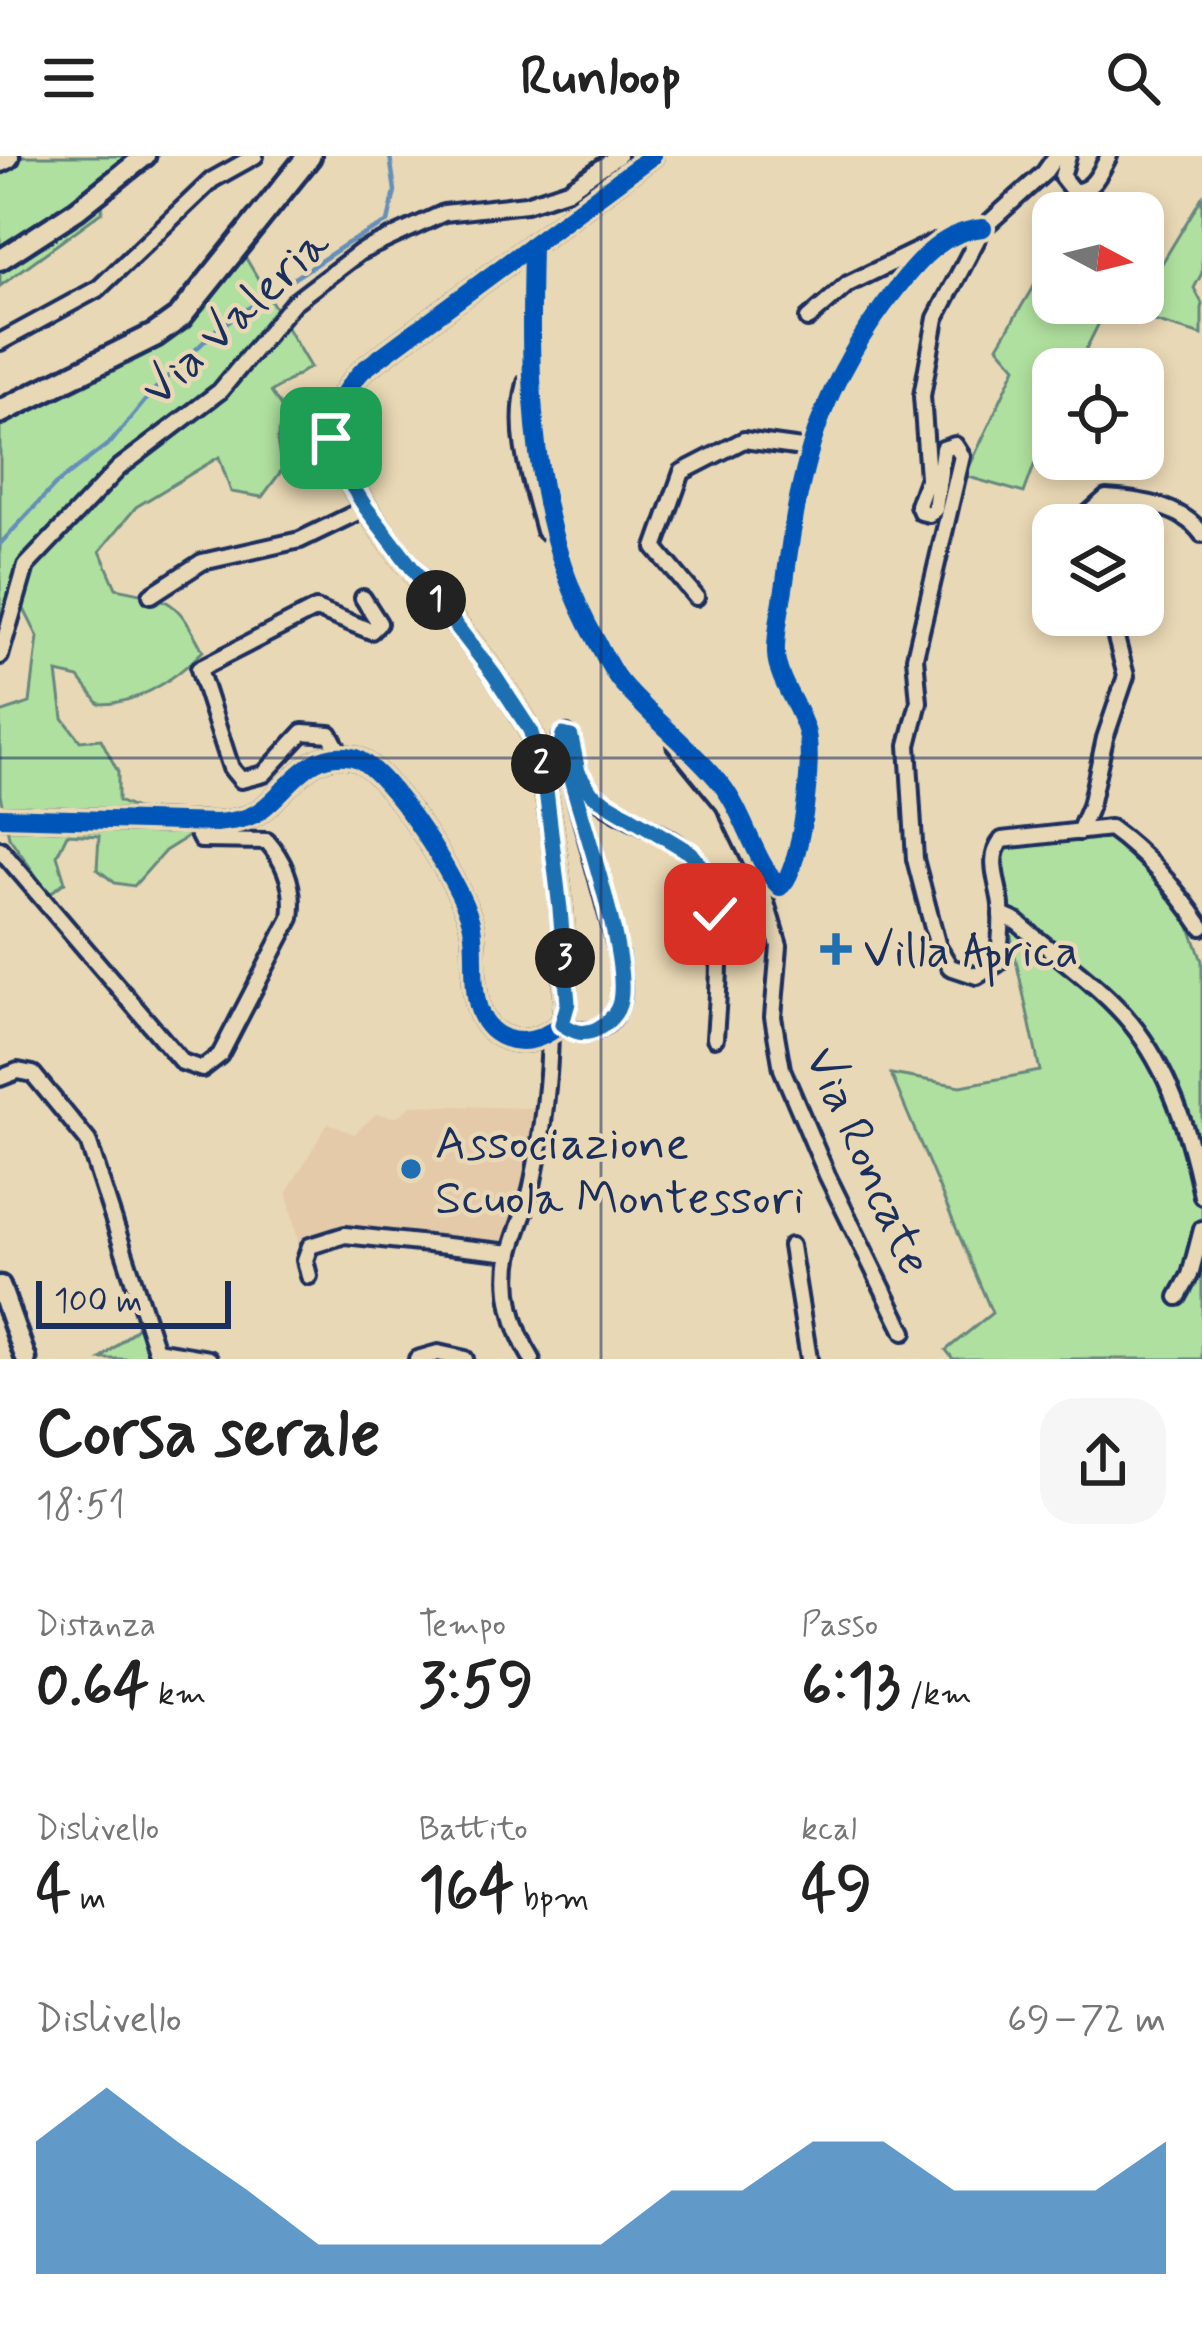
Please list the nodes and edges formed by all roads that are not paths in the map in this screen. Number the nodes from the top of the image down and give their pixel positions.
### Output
1 (145, 156) edge
2 (255, 156) edge
3 (309, 156) edge
4 (618, 156) edge
5 (652, 156) edge
6 (1056, 156) edge
7 (1068, 156) edge
8 (1109, 156) edge
9 (983, 228) junction
10 (946, 238) junction
11 (532, 247) junction
12 (0, 260) edge
13 (510, 263) junction
14 (530, 314) junction
15 (808, 319) dead end
16 (0, 342) edge
17 (529, 372) junction
18 (0, 412) edge
19 (809, 449) junction
20 (1099, 504) edge
21 (1140, 504) edge
22 (366, 508) junction
23 (1164, 511) edge
24 (1202, 534) edge
25 (152, 595) dead end
26 (696, 596) dead end
27 (363, 598) dead end
28 (1116, 636) edge
29 (0, 656) edge
30 (341, 755) junction
31 (0, 817) edge
32 (198, 822) junction
33 (1079, 832) junction
34 (0, 849) edge
35 (1001, 914) junction
36 (1202, 927) edge
37 (556, 1028) junction
38 (715, 1038) dead end
39 (0, 1078) edge
40 (1202, 1196) edge
41 (1202, 1229) edge
42 (791, 1246) dead end
43 (511, 1253) junction
44 (310, 1276) dead end
45 (0, 1286) edge
46 (1178, 1298) dead end
47 (904, 1332) dead end
48 (26, 1359) edge
49 (209, 1359) edge
50 (417, 1359) edge
51 (465, 1359) edge
52 (532, 1359) edge
53 (809, 1359) edge

1 - 12 main road
2 - 16 street
3 - 18 main road
4 - 29 street, Via Valeria
5 - 11 street
6 - 9 street
7 - 8 street
9 - 10 street
9 - 35 street
10 - 15 street
10 - 19 street
11 - 13 street
11 - 14 street
13 - 14 street
13 - 22 street
14 - 17 street
17 - 19 street
17 - 47 street, Via Roncate
19 - 26 street
20 - 21 street
22 - 25 street
22 - 37 street
23 - 24 street
27 - 30 street
28 - 33 street
30 - 32 street
30 - 37 street
31 - 32 street
32 - 34 street
33 - 35 street
33 - 36 street
35 - 40 street
37 - 38 street
37 - 43 street
39 - 49 street
41 - 46 street
42 - 53 street
43 - 44 street
43 - 52 street
45 - 48 main road
50 - 51 street

